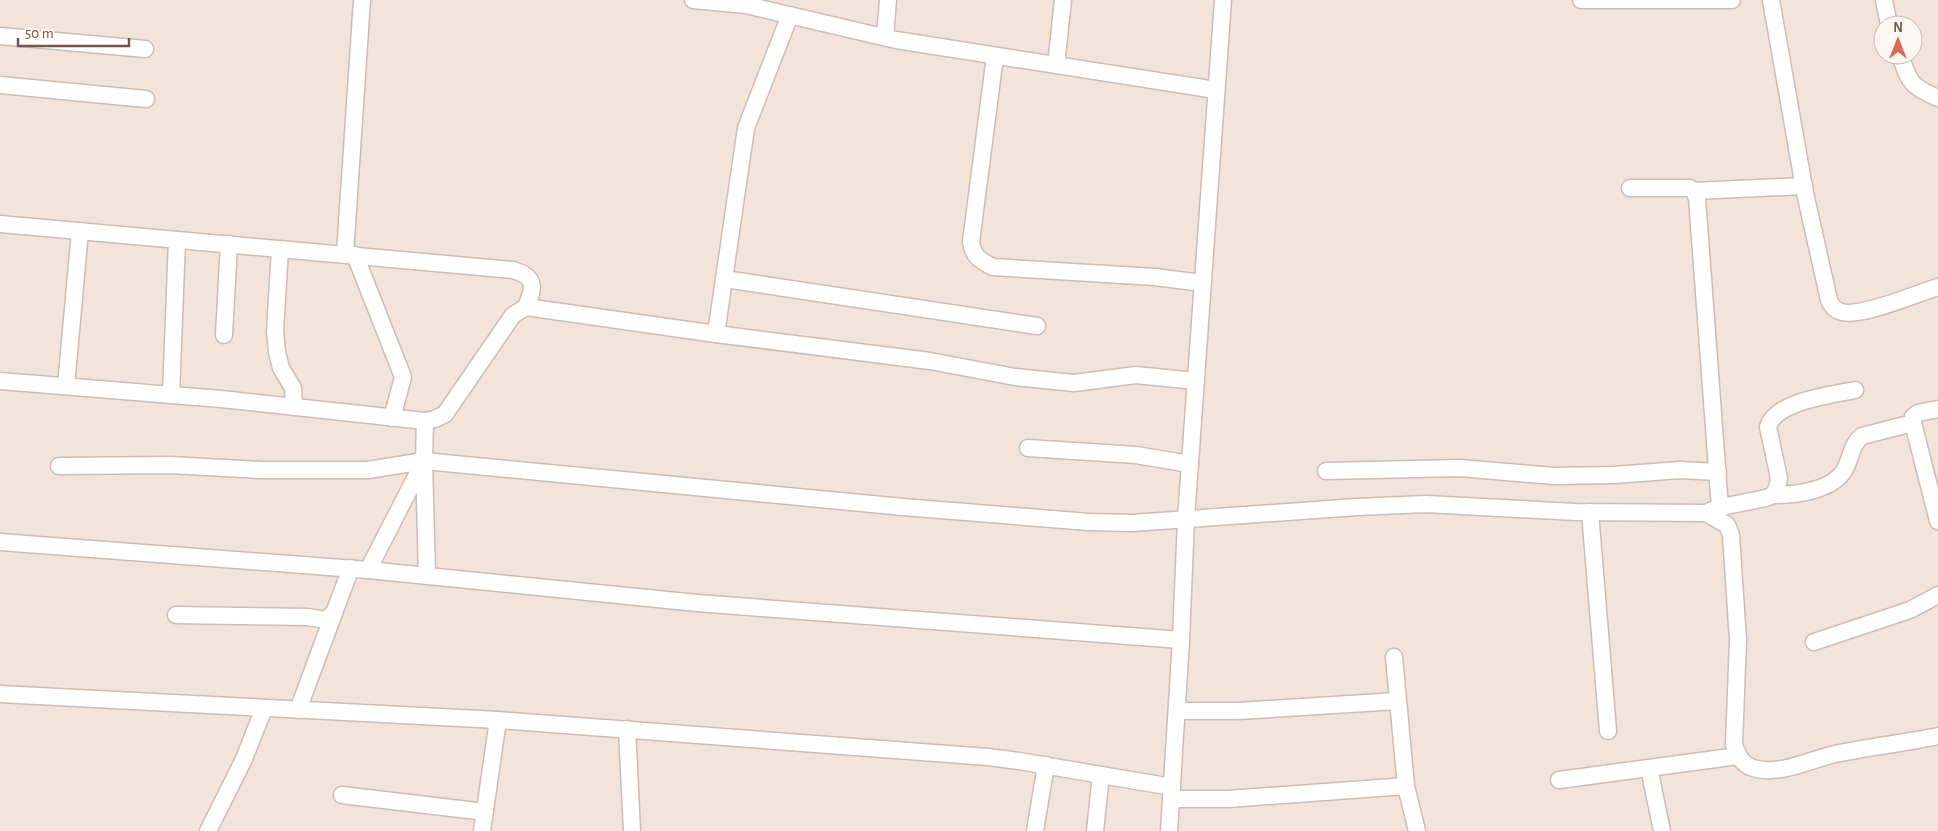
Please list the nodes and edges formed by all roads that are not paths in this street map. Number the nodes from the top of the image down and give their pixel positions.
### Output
1 (362, 0) edge
2 (693, 0) edge
3 (888, 0) edge
4 (1063, 0) edge
5 (1223, 0) edge
6 (1581, 0) edge
7 (1732, 0) edge
8 (1772, 0) edge
9 (1884, 0) edge
10 (764, 5) edge
11 (790, 15) junction
12 (1887, 15) edge
13 (0, 36) edge
14 (885, 37) junction
15 (145, 50) dead end
16 (995, 56) junction
17 (1056, 65) junction
18 (1903, 65) edge
19 (0, 86) edge
20 (1216, 90) junction
21 (1938, 98) edge
22 (146, 99) dead end
23 (1804, 186) junction
24 (1630, 188) dead end
25 (1694, 191) junction
26 (0, 224) edge
27 (80, 231) junction
28 (177, 240) junction
29 (229, 244) junction
30 (280, 249) junction
31 (350, 255) junction
32 (725, 280) junction
33 (1202, 283) junction
34 (1938, 287) edge
35 (526, 307) junction
36 (1037, 326) dead end
37 (224, 334) dead end
38 (716, 334) junction
39 (0, 381) edge
40 (1196, 381) junction
41 (66, 386) junction
42 (1855, 390) dead end
43 (170, 395) junction
44 (294, 407) junction
45 (1938, 409) edge
46 (392, 418) junction
47 (425, 421) junction
48 (1913, 423) junction
49 (1028, 448) dead end
50 (424, 461) junction
51 (1190, 464) junction
52 (58, 466) dead end
53 (1326, 471) dead end
54 (1718, 472) junction
55 (1773, 495) junction
56 (1713, 510) junction
57 (1590, 512) junction
58 (1186, 519) junction
59 (1938, 521) edge
60 (0, 542) edge
61 (351, 568) junction
62 (368, 570) junction
63 (427, 576) junction
64 (1938, 595) edge
65 (334, 613) junction
66 (176, 616) dead end
67 (1181, 640) junction
68 (1814, 642) dead end
69 (1394, 658) dead end
70 (0, 694) edge
71 (1397, 701) junction
72 (264, 708) junction
73 (298, 710) junction
74 (1177, 711) junction
75 (498, 720) junction
76 (627, 729) junction
77 (1608, 731) dead end
78 (1938, 736) edge
79 (1738, 756) junction
80 (1046, 766) junction
81 (1649, 768) junction
82 (1101, 775) junction
83 (1559, 780) dead end
84 (1406, 786) junction
85 (1171, 793) junction
86 (342, 795) dead end
87 (485, 812) junction
88 (208, 831) edge
89 (482, 831) edge
90 (632, 831) edge
91 (1035, 831) edge
92 (1095, 831) edge
93 (1169, 831) edge
94 (1417, 831) edge
95 (1662, 831) edge

1 - 31 street
2 - 10 street
3 - 14 street
4 - 17 street
5 - 20 street
6 - 7 street
8 - 23 street
9 - 12 street
10 - 11 street
11 - 14 street
11 - 32 street
13 - 15 street
14 - 16 street
16 - 17 street
16 - 33 street
17 - 20 street
18 - 21 street
19 - 22 street
20 - 33 street
23 - 25 street
23 - 34 street
24 - 25 street
25 - 54 street
26 - 27 street
27 - 28 street
27 - 41 street
28 - 29 street
28 - 43 street
29 - 30 street
29 - 37 street
30 - 31 street
30 - 44 street
31 - 35 street
31 - 46 street
32 - 36 street
32 - 38 street
33 - 40 street
35 - 38 street
35 - 47 street
38 - 40 street
39 - 41 street
40 - 51 street
41 - 43 street
42 - 55 street
43 - 44 street
44 - 46 street
45 - 48 street
46 - 47 street
47 - 50 street
48 - 55 street
48 - 59 street
49 - 51 street
50 - 52 street
50 - 58 street
50 - 62 street
50 - 63 street
51 - 58 street
53 - 54 street
54 - 56 street
55 - 56 street
56 - 57 street
56 - 79 street
57 - 58 street
57 - 77 street
58 - 67 street
60 - 61 street
61 - 62 street
61 - 65 street
62 - 63 street
63 - 67 street
64 - 68 street
65 - 66 street
65 - 73 street
67 - 74 street
69 - 71 street
70 - 72 street
71 - 74 street
71 - 84 street
72 - 73 street
72 - 88 street
73 - 75 street
74 - 85 street
75 - 76 street
75 - 87 street
76 - 80 street
76 - 90 street
78 - 79 street
79 - 81 street
80 - 82 street
80 - 91 street
81 - 83 street
81 - 95 street
82 - 85 street
82 - 92 street
84 - 85 street
84 - 94 street
85 - 93 street
86 - 87 street
87 - 89 street

